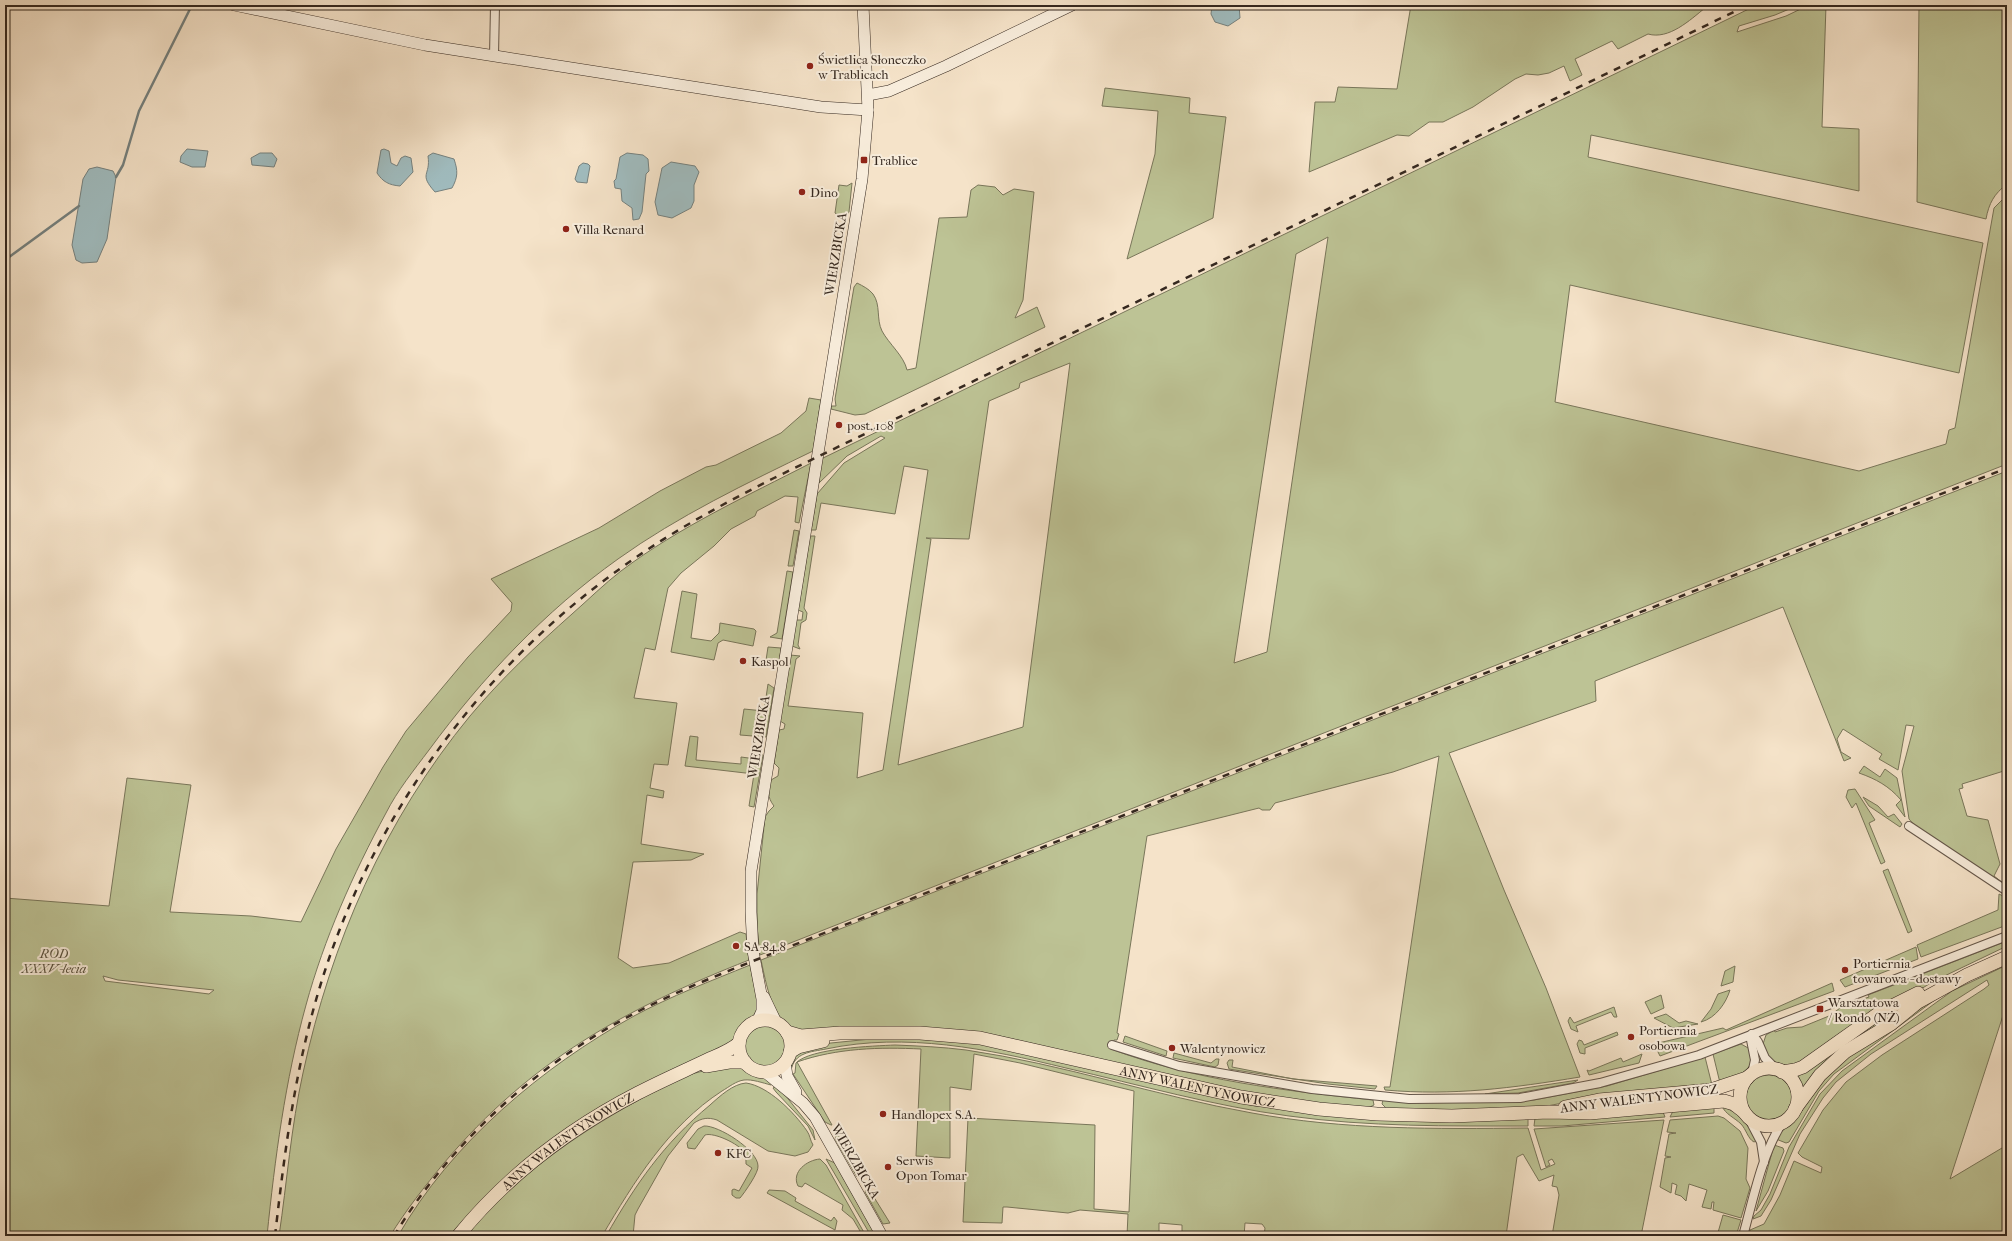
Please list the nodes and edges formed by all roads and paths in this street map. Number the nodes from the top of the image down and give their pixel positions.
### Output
1 (234, 5) edge
2 (495, 5) edge
3 (863, 5) edge
4 (1072, 5) edge
5 (494, 56) junction
6 (868, 95) junction
7 (868, 110) junction
8 (1909, 826) dead end
9 (2007, 891) edge
10 (2007, 936) edge
11 (2007, 948) edge
12 (2007, 957) edge
13 (761, 989) junction
14 (758, 1020) junction
15 (776, 1022) junction
16 (787, 1032) junction
17 (869, 1033) junction
18 (1752, 1034) junction
19 (739, 1043) junction
20 (1112, 1045) dead end
21 (787, 1057) junction
22 (745, 1062) junction
23 (693, 1069) junction
24 (1779, 1070) junction
25 (765, 1072) junction
26 (1750, 1076) junction
27 (803, 1102) junction
28 (1795, 1109) junction
29 (1530, 1113) junction
30 (1746, 1115) junction
31 (1782, 1123) junction
32 (1764, 1165) junction
33 (458, 1236) edge
34 (882, 1236) edge
35 (1743, 1236) edge

1 - 5 street
2 - 5 street
3 - 6 street, WIERZBICKA
4 - 6 street
5 - 7 street
6 - 7 street, WIERZBICKA
7 - 13 street, WIERZBICKA
8 - 9 street
10 - 18 street
11 - 24 main road
12 - 28 main road
13 - 14 street, WIERZBICKA
13 - 15 street, WIERZBICKA
14 - 15 main road
14 - 19 main road
15 - 16 main road
16 - 17 main road, ANNY WALENTYNOWICZ
16 - 21 main road
17 - 21 main road, ANNY WALENTYNOWICZ
17 - 29 main road, ANNY WALENTYNOWICZ
18 - 20 street
18 - 24 street
18 - 26 street
19 - 22 main road
19 - 23 main road, ANNY WALENTYNOWICZ
21 - 25 main road
21 - 27 street, WIERZBICKA
22 - 23 main road, ANNY WALENTYNOWICZ
22 - 25 main road
23 - 33 main road, ANNY WALENTYNOWICZ
24 - 26 main road
24 - 28 main road
25 - 27 street, WIERZBICKA
26 - 29 main road, ANNY WALENTYNOWICZ
26 - 30 main road
27 - 34 street, WIERZBICKA
28 - 31 main road
29 - 30 main road, ANNY WALENTYNOWICZ
30 - 31 main road
30 - 32 street
31 - 32 street
32 - 35 street

